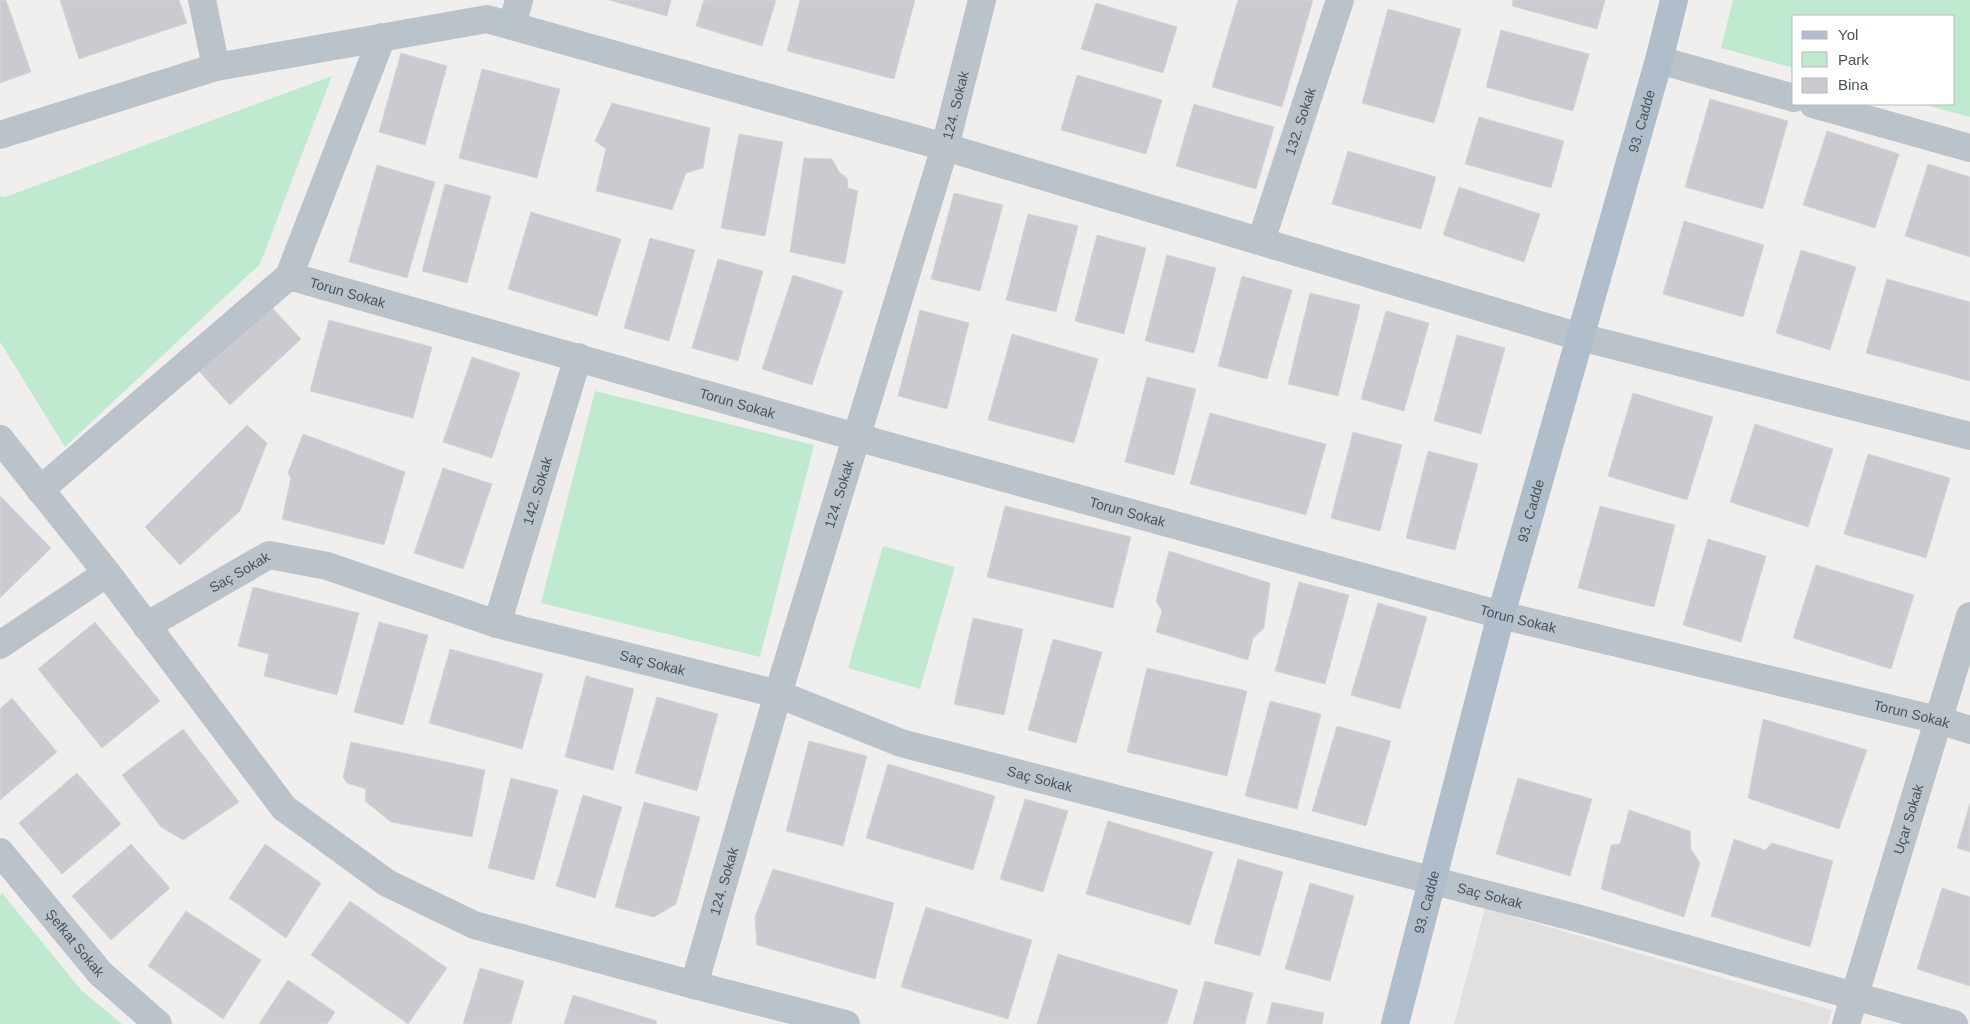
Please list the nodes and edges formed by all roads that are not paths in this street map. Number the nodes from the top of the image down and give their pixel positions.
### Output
1 (202, 0) edge
2 (982, 0) edge
3 (1340, 0) edge
4 (1674, 0) edge
5 (515, 13) edge
6 (382, 38) junction
7 (1659, 60) junction
8 (216, 67) junction
9 (1792, 97) edge
10 (1817, 105) edge
11 (0, 135) edge
12 (945, 147) junction
13 (1970, 148) edge
14 (1261, 241) junction
15 (289, 276) junction
16 (1580, 337) junction
17 (578, 357) junction
18 (1970, 436) edge
19 (856, 437) junction
20 (0, 439) edge
21 (40, 490) junction
22 (107, 574) junction
23 (1501, 615) junction
24 (1970, 616) edge
25 (497, 624) junction
26 (146, 626) junction
27 (0, 645) edge
28 (778, 694) junction
29 (1938, 720) junction
30 (1970, 730) edge
31 (3, 860) edge
32 (1433, 880) junction
33 (694, 986) junction
34 (1854, 996) junction
35 (158, 1024) edge
36 (846, 1024) edge
37 (1396, 1024) edge
38 (1846, 1024) edge
39 (1954, 1024) edge

1 - 8 street
2 - 12 street, 124. Sokak
3 - 14 street, 132. Sokak
4 - 7 main road, 93. Cadde
5 - 6 street
5 - 12 street
6 - 8 street
6 - 15 street
7 - 9 street
7 - 16 main road, 93. Cadde
8 - 11 street
10 - 13 street
12 - 14 street
12 - 19 street, 124. Sokak
14 - 16 street
15 - 17 street, Torun Sokak
15 - 21 street
16 - 18 street
16 - 23 main road, 93. Cadde
17 - 19 street, Torun Sokak
17 - 25 street, 142. Sokak
19 - 23 street, Torun Sokak
19 - 28 street, 124. Sokak
20 - 21 street
21 - 22 street
22 - 26 street
22 - 27 street
23 - 29 street, Torun Sokak
23 - 32 main road, 93. Cadde
24 - 29 street, Uçar Sokak
25 - 26 street, Saç Sokak
25 - 28 street, Saç Sokak
26 - 33 street
28 - 32 street, Saç Sokak
28 - 33 street, 124. Sokak
29 - 30 street, Torun Sokak
29 - 34 street, Uçar Sokak
31 - 35 street, Şefkat Sokak
32 - 34 street, Saç Sokak
32 - 37 main road, 93. Cadde
33 - 36 street
34 - 38 street, Uçar Sokak
34 - 39 street, Saç Sokak

